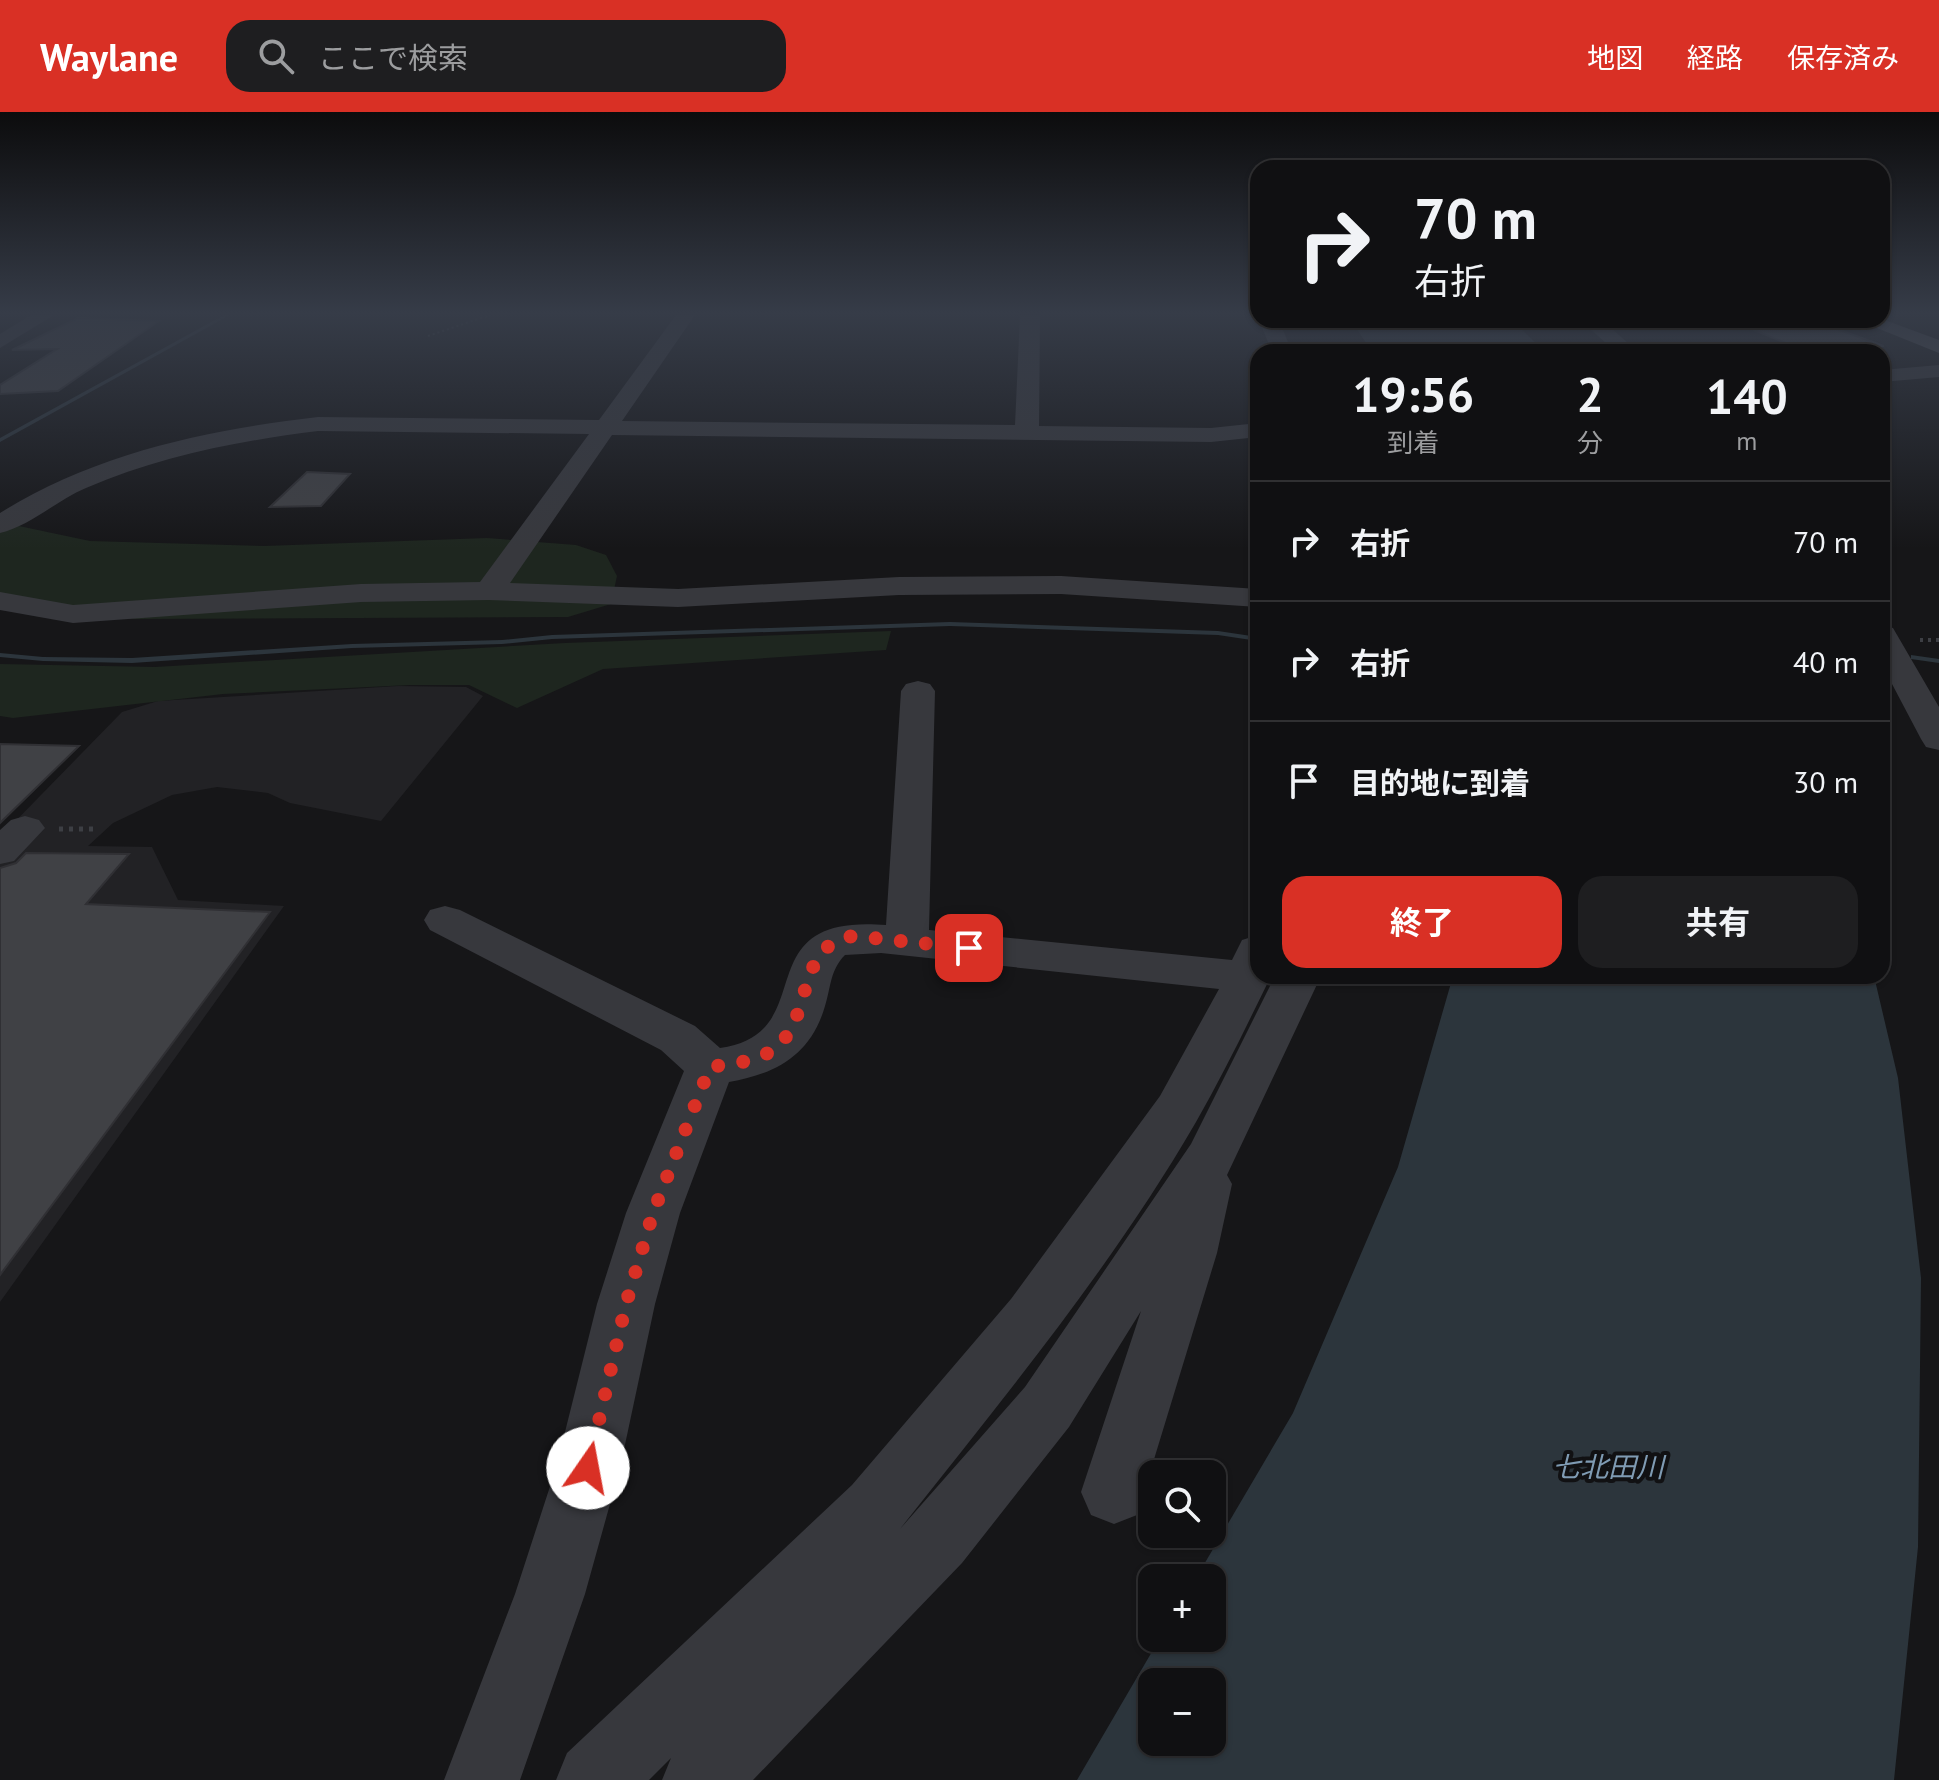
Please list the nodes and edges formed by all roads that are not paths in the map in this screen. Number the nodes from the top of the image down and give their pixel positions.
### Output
1 (630, 393) edge
2 (1028, 393) edge
3 (1250, 425) edge
4 (606, 427) junction
5 (1250, 431) edge
6 (1027, 432) junction
7 (1217, 434) junction
8 (1250, 436) edge
9 (0, 525) edge
10 (489, 591) junction
11 (1250, 597) edge
12 (0, 601) edge
13 (1890, 650) edge
14 (918, 691) dead end
15 (1939, 739) edge
16 (445, 920) dead end
17 (907, 941) junction
18 (1250, 966) edge
19 (1257, 984) edge
20 (1263, 984) edge
21 (710, 1067) junction
22 (1211, 1156) junction
23 (1114, 1492) dead end
24 (482, 1780) edge
25 (594, 1780) edge
26 (700, 1780) edge

1 - 4 street
2 - 6 street
3 - 7 street
4 - 6 street
4 - 9 street
4 - 10 street
5 - 7 street
6 - 7 street
7 - 8 street
10 - 11 street
10 - 12 street
13 - 15 street
14 - 17 street
16 - 21 street
17 - 18 street
17 - 21 street
19 - 25 street
20 - 22 street
21 - 24 street
22 - 23 street
22 - 26 street

